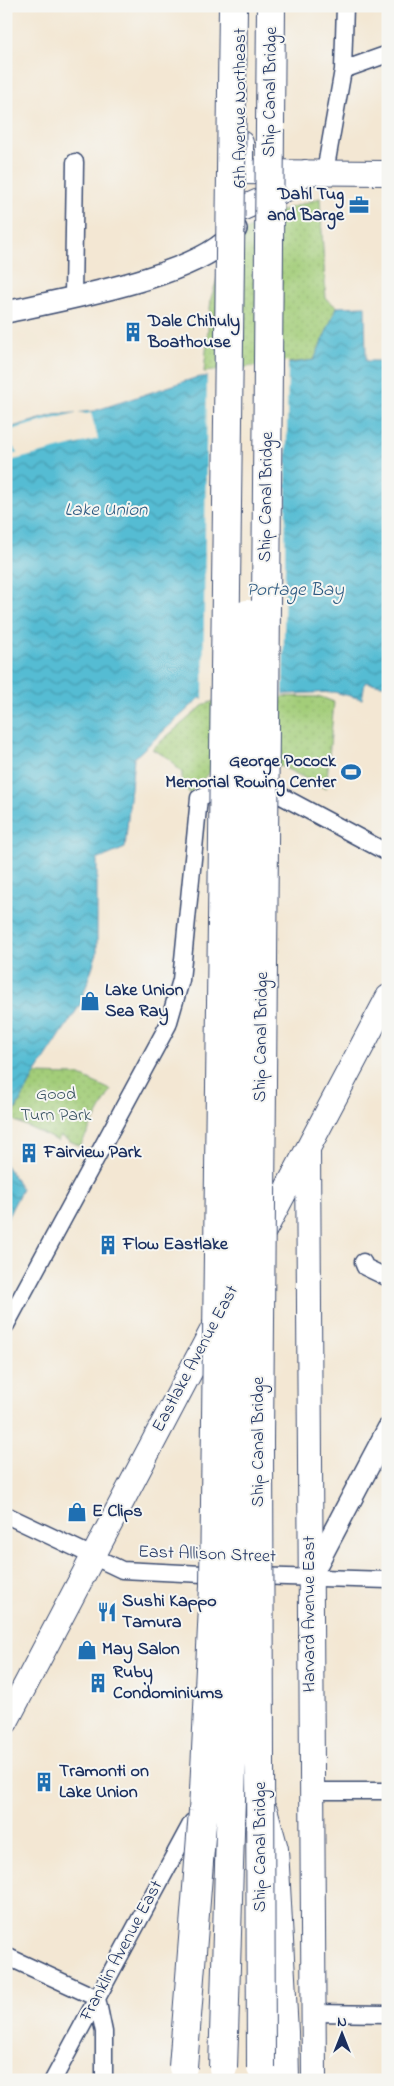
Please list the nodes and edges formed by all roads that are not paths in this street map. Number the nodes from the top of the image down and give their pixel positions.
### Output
1 (233, 6) edge
2 (241, 6) edge
3 (254, 6) edge
4 (271, 6) edge
5 (345, 6) edge
6 (388, 54) edge
7 (343, 70) junction
8 (241, 138) junction
9 (75, 162) dead end
10 (241, 172) junction
11 (315, 172) junction
12 (388, 173) edge
13 (241, 209) junction
14 (73, 297) junction
15 (6, 312) edge
16 (388, 853) edge
17 (388, 997) edge
18 (308, 1149) junction
19 (363, 1262) dead end
20 (388, 1278) edge
21 (6, 1325) edge
22 (388, 1429) edge
23 (6, 1515) edge
24 (93, 1556) junction
25 (309, 1579) junction
26 (388, 1580) edge
27 (6, 1722) edge
28 (312, 1791) junction
29 (388, 1791) edge
30 (192, 1822) dead end
31 (6, 1956) edge
32 (97, 1998) junction
33 (313, 2013) junction
34 (388, 2014) edge
35 (223, 2074) edge
36 (273, 2074) edge
37 (182, 2075) edge
38 (53, 2080) edge
39 (104, 2080) edge
40 (314, 2080) edge

1 - 37 highway, bridge
2 - 8 main road, 6th Avenue Northeast
3 - 35 highway, Ship Canal Bridge, bridge
4 - 36 highway, Ship Canal Bridge, bridge
5 - 7 street
6 - 7 street
7 - 11 street
8 - 10 main road, 6th Avenue Northeast
8 - 11 main road
9 - 14 street
10 - 11 main road
10 - 13 street, 6th Avenue Northeast
11 - 12 main road
11 - 13 main road
13 - 14 street, 6th Avenue Northeast
14 - 15 street, 6th Avenue Northeast
16 - 21 street
17 - 18 main road, Eastlake Avenue East
18 - 24 main road, Eastlake Avenue East
18 - 25 main road, Harvard Avenue East
19 - 20 street
22 - 25 street
23 - 24 street, East Allison Street
24 - 25 street, East Allison Street
24 - 27 main road, Eastlake Avenue East
25 - 26 street, East Allison Street
25 - 28 main road, Harvard Avenue East
28 - 29 street
28 - 33 main road, Harvard Avenue East
30 - 32 street, Franklin Avenue East
31 - 32 street
32 - 38 street, Franklin Avenue East
32 - 39 street
33 - 34 street
33 - 40 main road, Harvard Avenue East

